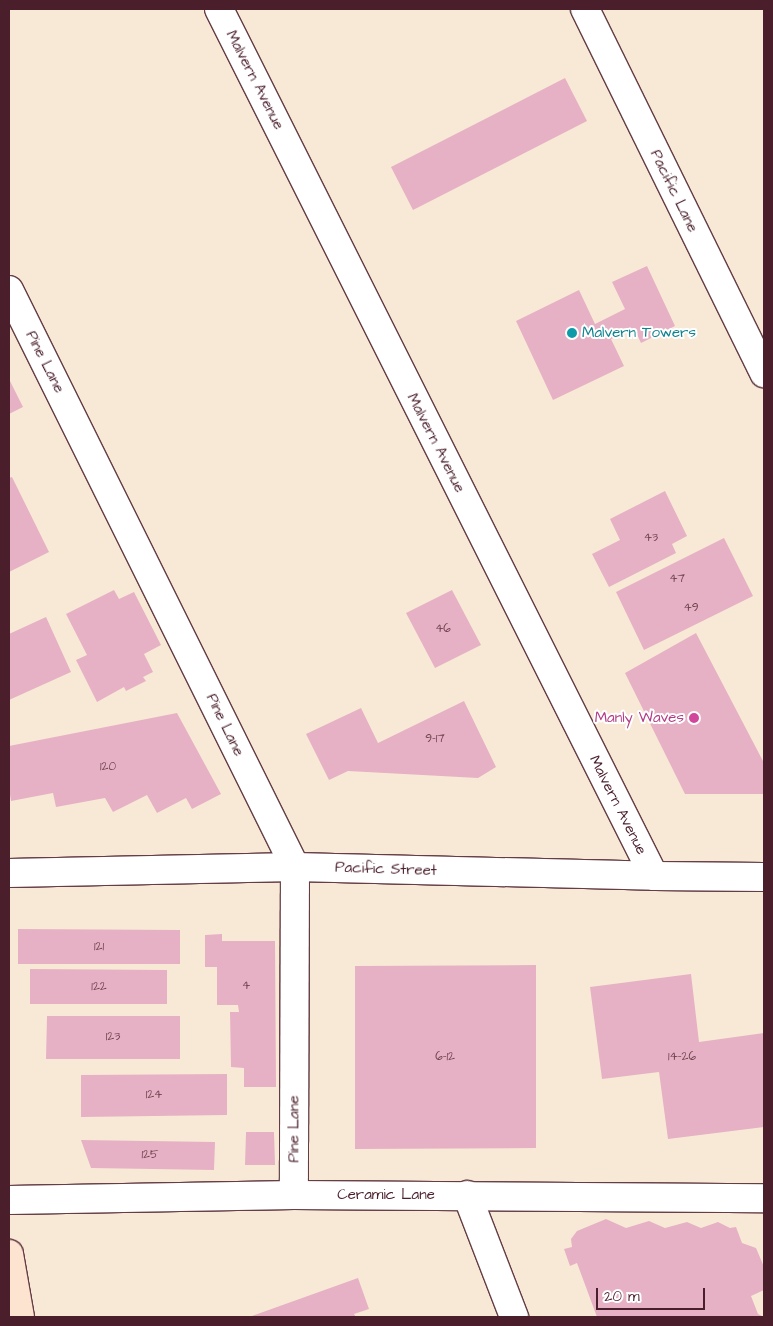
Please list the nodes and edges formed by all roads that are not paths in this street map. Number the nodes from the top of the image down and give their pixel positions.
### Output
1 (219, 9) edge
2 (585, 9) edge
3 (9, 290) edge
4 (764, 373) edge
5 (295, 866) junction
6 (9, 873) edge
7 (654, 876) junction
8 (764, 877) edge
9 (294, 1195) junction
10 (466, 1195) junction
11 (764, 1198) edge
12 (9, 1200) edge
13 (9, 1254) edge
14 (20, 1317) edge
15 (514, 1317) edge

1 - 7 street, Malvern Avenue
2 - 4 street, Pacific Lane
3 - 5 street, Pine Lane
5 - 6 street, Pacific Street
5 - 7 street, Pacific Street
5 - 9 street, Pine Lane
7 - 8 street, Pacific Street
9 - 10 street, Ceramic Lane
9 - 12 street, Ceramic Lane
10 - 11 street, Ceramic Lane
10 - 15 street
13 - 14 main road

